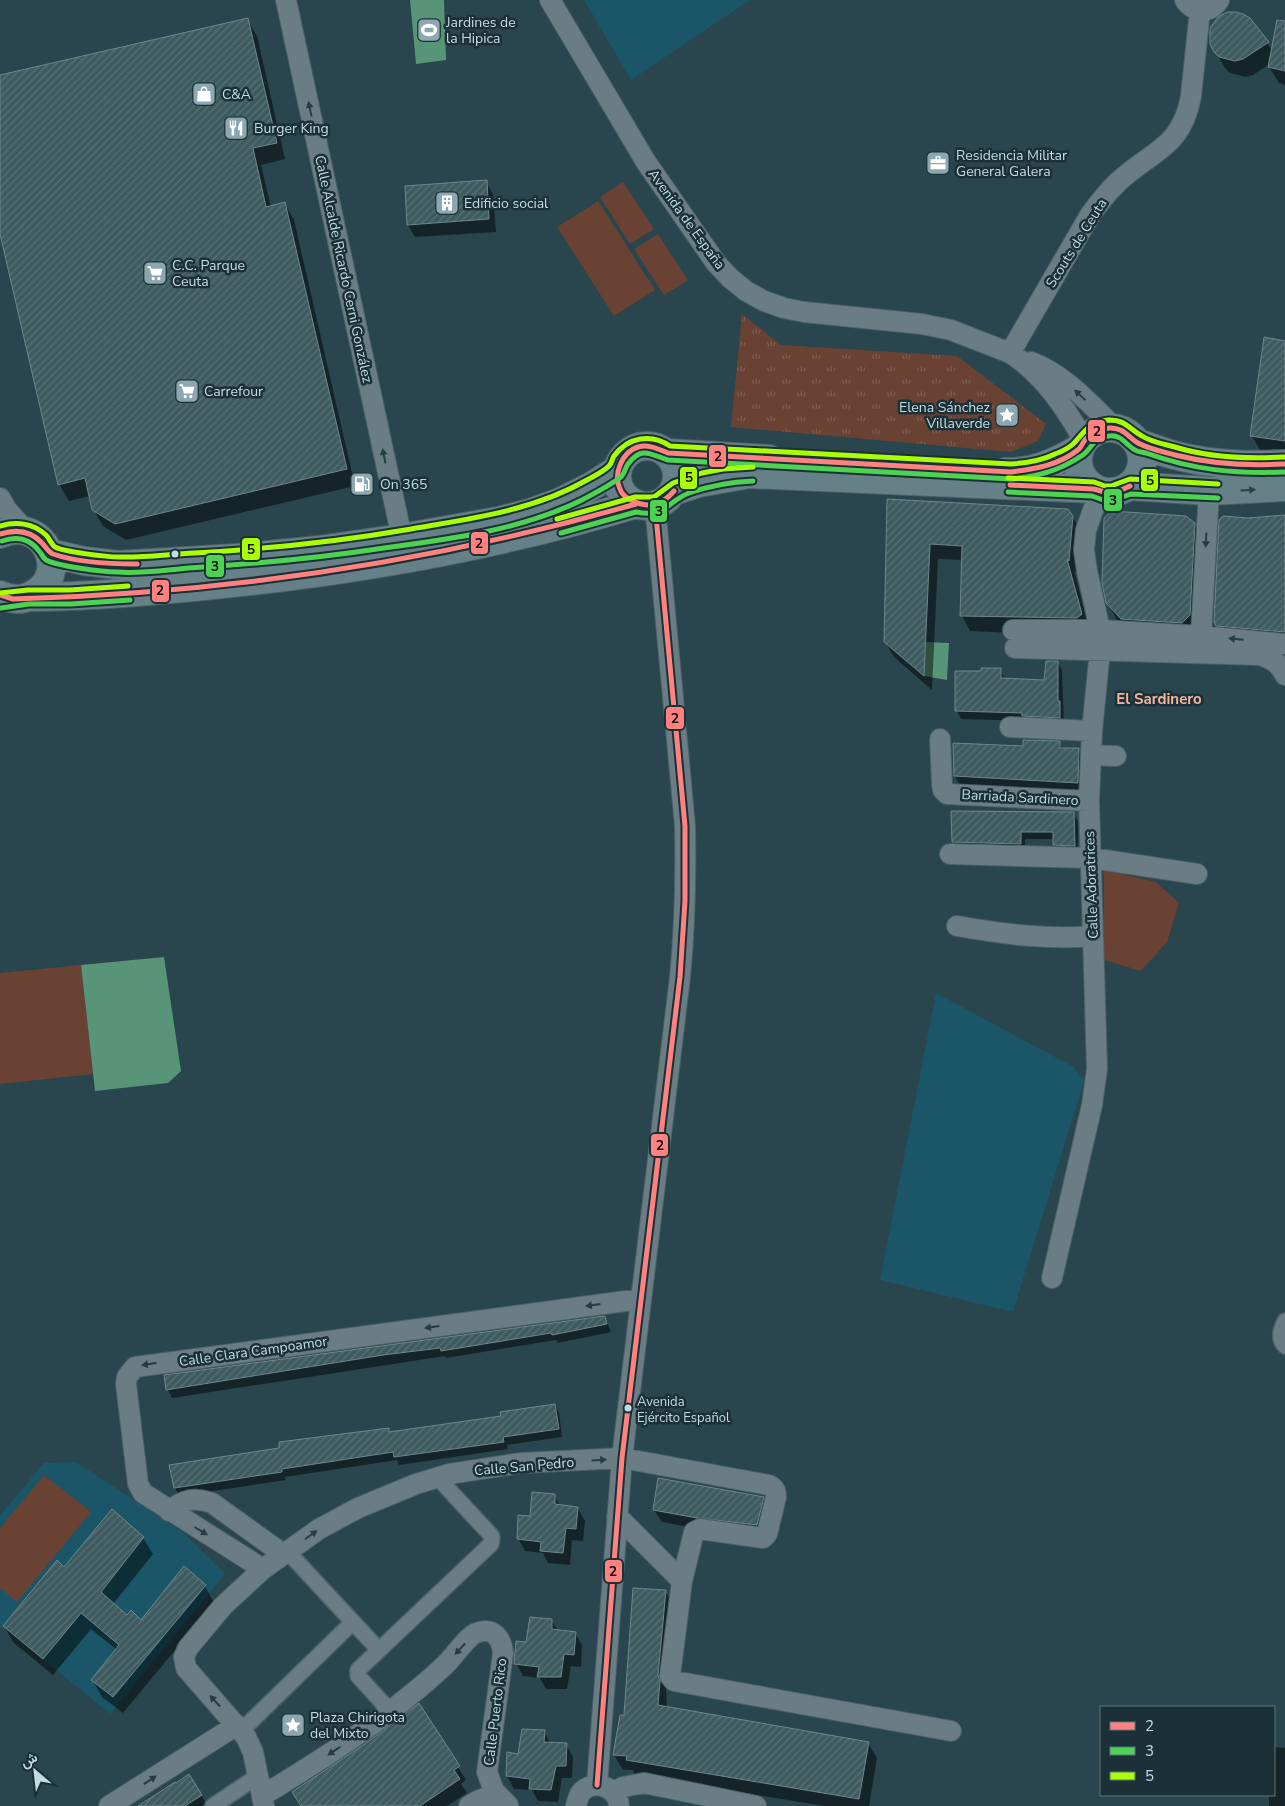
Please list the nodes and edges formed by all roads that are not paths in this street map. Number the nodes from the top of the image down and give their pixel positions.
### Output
1 (286, 0) edge
2 (550, 0) edge
3 (1219, 0) edge
4 (1192, 5) edge
5 (1015, 356) junction
6 (1126, 435) junction
7 (1082, 444) junction
8 (668, 453) junction
9 (1285, 464) edge
10 (617, 470) junction
11 (1130, 486) junction
12 (1285, 486) edge
13 (1099, 491) junction
14 (1209, 491) junction
15 (0, 498) edge
16 (655, 500) junction
17 (27, 532) junction
18 (0, 534) edge
19 (402, 538) junction
20 (50, 553) junction
21 (11, 598) edge
22 (1100, 630) junction
23 (1201, 636) junction
24 (1285, 644) edge
25 (1100, 650) junction
26 (1285, 675) edge
27 (1010, 727) dead end
28 (1092, 731) junction
29 (940, 739) dead end
30 (1091, 754) junction
31 (1116, 756) dead end
32 (1089, 800) junction
33 (950, 854) dead end
34 (1091, 858) junction
35 (1197, 874) dead end
36 (957, 926) dead end
37 (1093, 936) junction
38 (1052, 1278) dead end
39 (641, 1299) junction
40 (1285, 1321) edge
41 (1285, 1346) edge
42 (622, 1458) junction
43 (438, 1478) junction
44 (169, 1511) junction
45 (617, 1516) junction
46 (285, 1553) junction
47 (263, 1570) junction
48 (682, 1580) junction
49 (354, 1622) junction
50 (379, 1650) junction
51 (390, 1710) junction
52 (239, 1728) junction
53 (951, 1731) dead end
54 (258, 1776) junction
55 (610, 1794) edge
56 (263, 1801) edge
57 (509, 1805) edge
58 (109, 1806) edge
59 (213, 1806) edge
60 (469, 1806) edge
61 (576, 1806) edge
62 (756, 1806) edge

19 -> 1 street, Calle Alcalde Ricardo Cerni González
2 - 5 street, Avenida de España
3 - 4 street
4 - 5 street, Scouts de Ceuta
6 -> 5 street, Avenida de España
5 - 7 street, Avenida de España
6 - 7 highway
6 - 9 highway, Avenida de España
6 - 11 highway
7 - 8 highway
7 - 13 highway
8 - 10 highway
8 - 16 highway
10 - 16 highway
10 - 19 highway
11 - 13 highway
11 - 14 highway
14 -> 12 highway
13 - 16 highway
13 - 22 street, Calle Adoratrices
14 -> 23 street
15 - 17 street
16 - 21 highway
16 - 39 street
17 - 18 highway
17 - 20 highway
19 - 20 highway
20 - 21 highway
22 - 23 street
22 - 25 street, Calle Adoratrices
22 - 25 street
24 -> 23 street
25 - 26 street
25 - 28 street, Calle Adoratrices
27 - 28 street
28 - 30 street, Calle Adoratrices
29 - 32 street, Barriada Sardinero
30 - 31 street
30 - 32 street, Calle Adoratrices
32 - 34 street, Calle Adoratrices
33 - 34 street
34 - 35 street
34 - 37 street, Calle Adoratrices
36 - 37 street
37 - 38 street, Calle Adoratrices
39 - 42 street
39 -> 44 street, Calle Clara Campoamor
40 - 41 street
43 -> 42 street, Calle San Pedro
42 - 45 street
42 - 48 street, Calle San Pedro
46 -> 43 street, Calle San Pedro
43 - 50 street
44 - 46 street
44 -> 47 street, Calle Clara Campoamor
45 - 48 street
45 - 55 street
46 - 47 street, Calle San Pedro
46 - 49 street
52 -> 47 street, Calle San Pedro
48 - 53 street
49 - 50 street
49 - 52 street
50 - 51 street
51 -> 56 street, Calle Puerto Rico
57 -> 51 street, Calle Puerto Rico
52 - 54 street, Calle San Pedro
58 -> 52 street
54 - 56 street, Calle San Pedro
54 - 59 street
55 - 61 street
55 - 62 street
57 - 60 street

